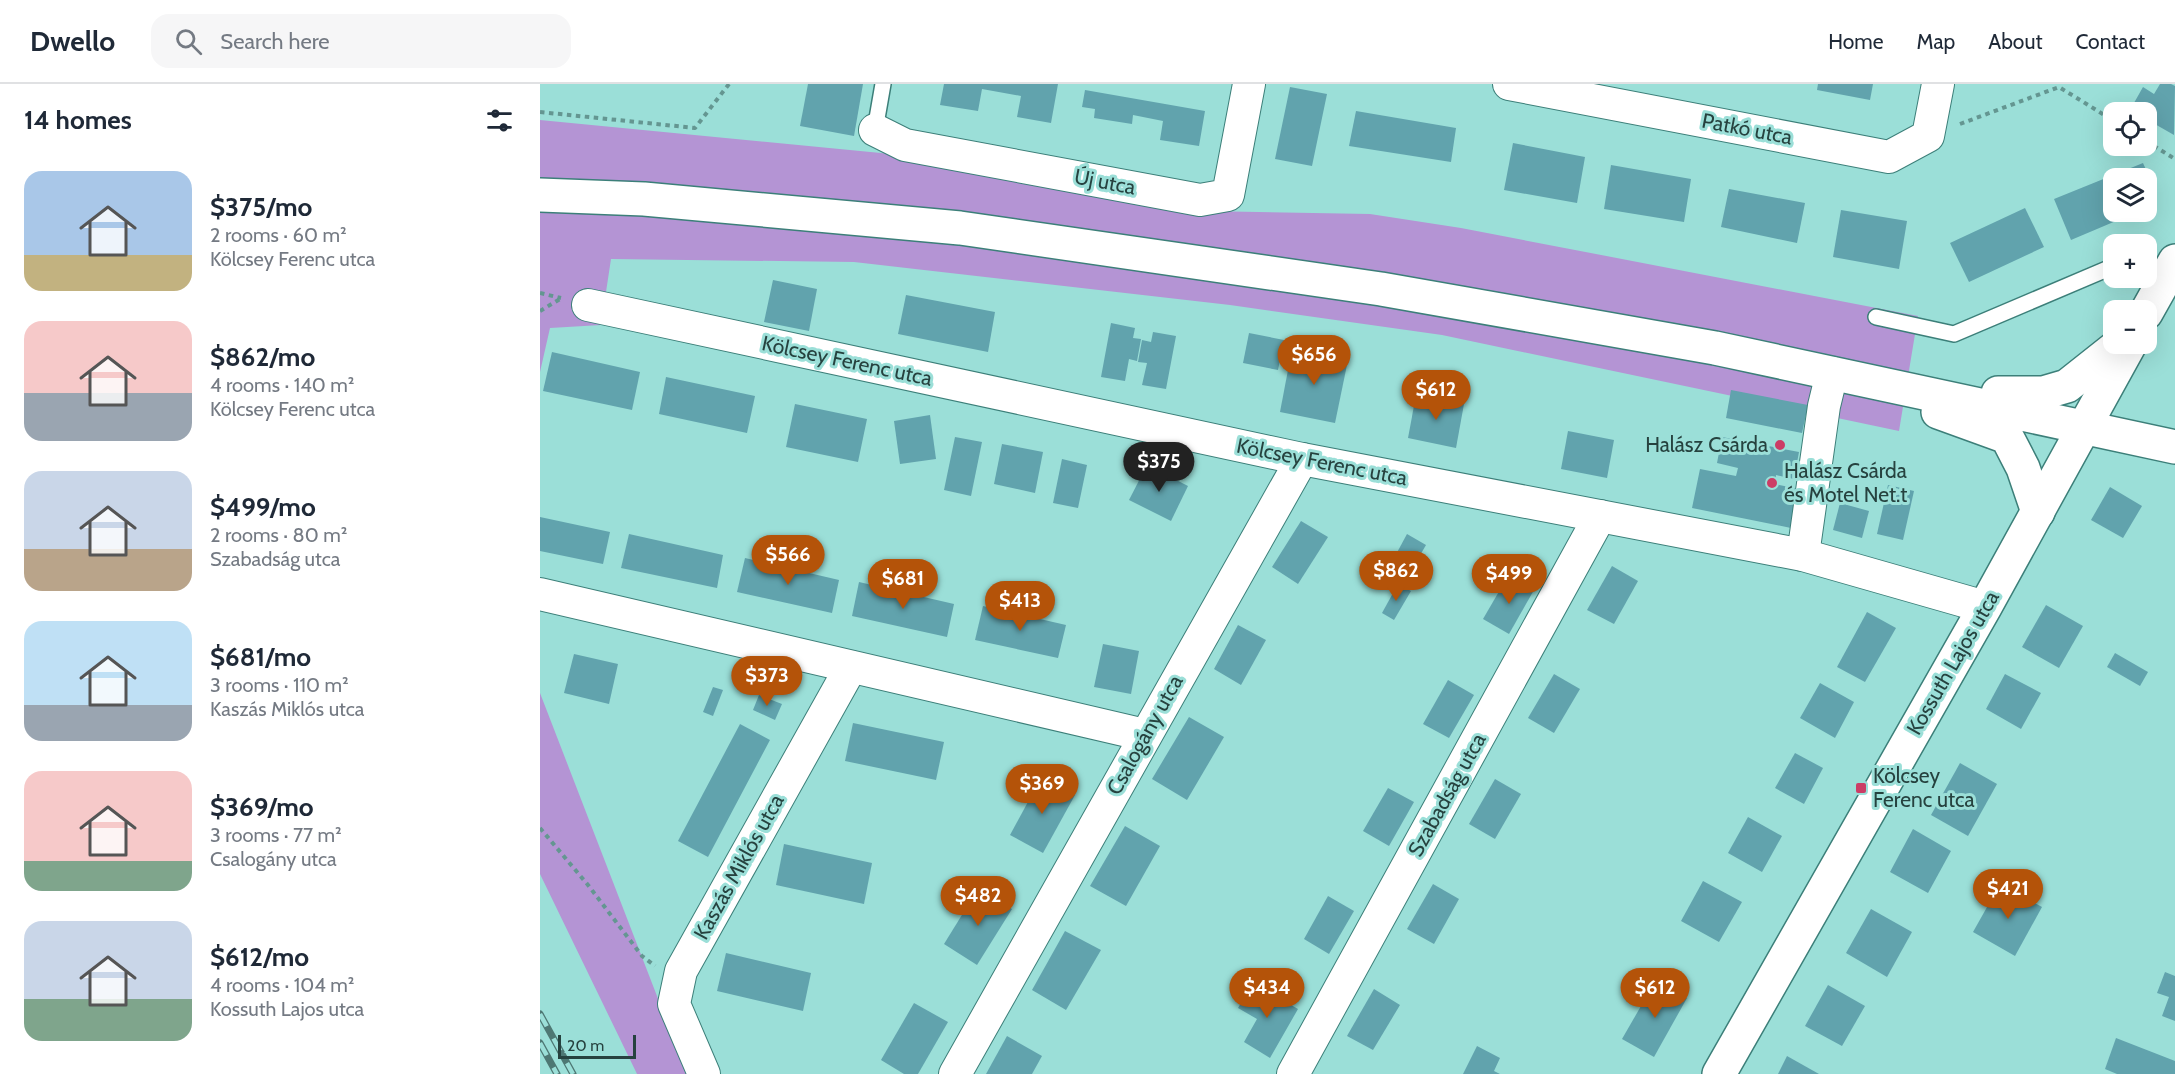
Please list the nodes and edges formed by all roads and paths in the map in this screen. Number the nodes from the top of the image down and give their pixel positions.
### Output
1 (729, 84) edge
2 (883, 84) edge
3 (1249, 84) edge
4 (1509, 84) edge
5 (1938, 84) edge
6 (1549, 87) edge
7 (540, 112) edge
8 (2103, 114) edge
9 (875, 130) joint
10 (1928, 136) junction
11 (2157, 148) edge
12 (2175, 159) edge
13 (540, 195) edge
14 (2163, 269) edge
15 (2103, 271) edge
16 (540, 293) edge
17 (2151, 300) edge
18 (588, 305) dead end
19 (540, 311) edge
20 (1876, 317) dead end
21 (2107, 354) edge
22 (2125, 354) edge
23 (1832, 373) junction
24 (2085, 426) junction
25 (2175, 447) edge
26 (1302, 459) junction
27 (2038, 512) junction
28 (1600, 516) junction
29 (1803, 555) junction
30 (540, 594) edge
31 (1985, 607) junction
32 (851, 667) junction
33 (1145, 735) junction
34 (540, 828) edge
35 (678, 983) junction
36 (704, 1074) edge
37 (955, 1074) edge
38 (1293, 1074) edge
39 (1719, 1074) edge

1 - 7 path
2 - 9 lane
3 - 9 street, Új utca
4 - 6 street, Patkó utca
5 - 10 street
6 - 10 street, Patkó utca
8 - 10 path
11 - 12 path
13 - 23 main road
14 - 17 main road
15 - 20 lane
16 - 19 path
18 - 26 street, Kölcsey Ferenc utca
21 - 23 main road
22 - 24 main road, Kossuth Lajos utca
23 - 24 main road
23 - 27 main road
23 - 29 street
24 - 25 main road
24 - 27 main road, Kossuth Lajos utca
26 - 28 street, Kölcsey Ferenc utca
26 - 33 street, Csalogány utca
27 - 31 main road, Kossuth Lajos utca
28 - 29 street, Kölcsey Ferenc utca
28 - 38 street, Szabadság utca
29 - 31 street, Kölcsey Ferenc utca
30 - 32 street
31 - 39 main road, Kossuth Lajos utca
32 - 33 street
32 - 35 street, Kaszás Miklós utca
33 - 37 street, Csalogány utca
34 - 35 path
35 - 36 street, Kaszás Miklós utca

